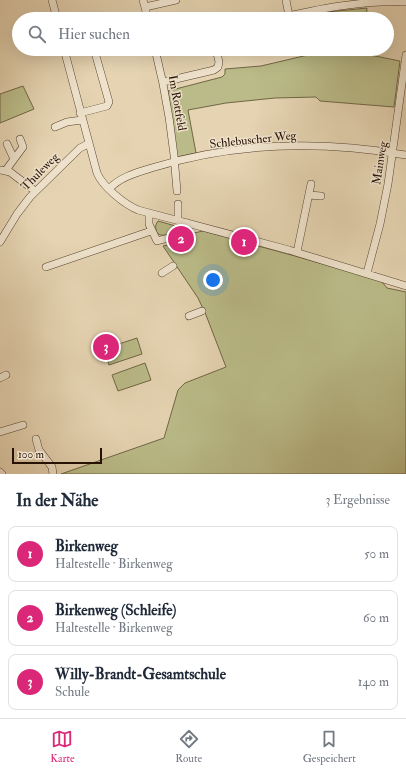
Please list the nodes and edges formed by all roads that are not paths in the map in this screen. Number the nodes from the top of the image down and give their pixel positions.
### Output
1 (52, 0) edge
2 (176, 0) edge
3 (286, 0) edge
4 (406, 2) edge
5 (347, 3) edge
6 (144, 4) edge
7 (55, 12) edge
8 (288, 12) edge
9 (308, 12) edge
10 (66, 56) edge
11 (96, 56) edge
12 (157, 56) edge
13 (218, 56) edge
14 (406, 60) edge
15 (163, 82) junction
16 (81, 116) junction
17 (55, 127) dead end
18 (20, 139) dead end
19 (7, 144) dead end
20 (88, 144) junction
21 (393, 153) junction
22 (406, 155) edge
23 (14, 159) junction
24 (175, 161) junction
25 (3, 170) edge
26 (311, 184) dead end
27 (109, 189) junction
28 (177, 191) dead end
29 (35, 192) junction
30 (309, 195) junction
31 (321, 196) dead end
32 (178, 204) dead end
33 (149, 213) junction
34 (178, 220) junction
35 (188, 223) junction
36 (152, 231) junction
37 (0, 242) edge
38 (297, 252) junction
39 (173, 266) dead end
40 (46, 267) dead end
41 (162, 273) dead end
42 (368, 273) junction
43 (406, 286) edge
44 (202, 311) dead end
45 (189, 316) dead end
46 (23, 425) dead end
47 (0, 432) edge
48 (36, 439) dead end
49 (53, 474) edge

1 - 7 street
2 - 6 street
3 - 8 street
4 - 5 street
5 - 9 street
10 - 16 street
11 - 16 street
12 - 15 street, Im Rottfeld
13 - 15 street
14 - 21 street, Mainweg
15 - 24 street, Im Rottfeld
16 - 17 street
16 - 20 street
18 - 23 street
19 - 23 street
20 - 27 street
20 - 29 street, Thuleweg
21 - 22 street, Schlebuscher Weg
21 - 24 street, Schlebuscher Weg
21 - 42 street, Mainweg
23 - 25 street
24 - 27 street, Schlebuscher Weg
24 - 28 street, Im Rottfeld
25 - 29 street
26 - 30 street
27 - 33 street
29 - 37 street, Thuleweg
30 - 31 street
30 - 38 street
32 - 34 street
33 - 34 street
33 - 36 street
34 - 35 street
35 - 36 street
35 - 38 street
36 - 40 street
38 - 42 street
39 - 41 street
42 - 43 street
44 - 45 street
46 - 47 street
48 - 49 street

